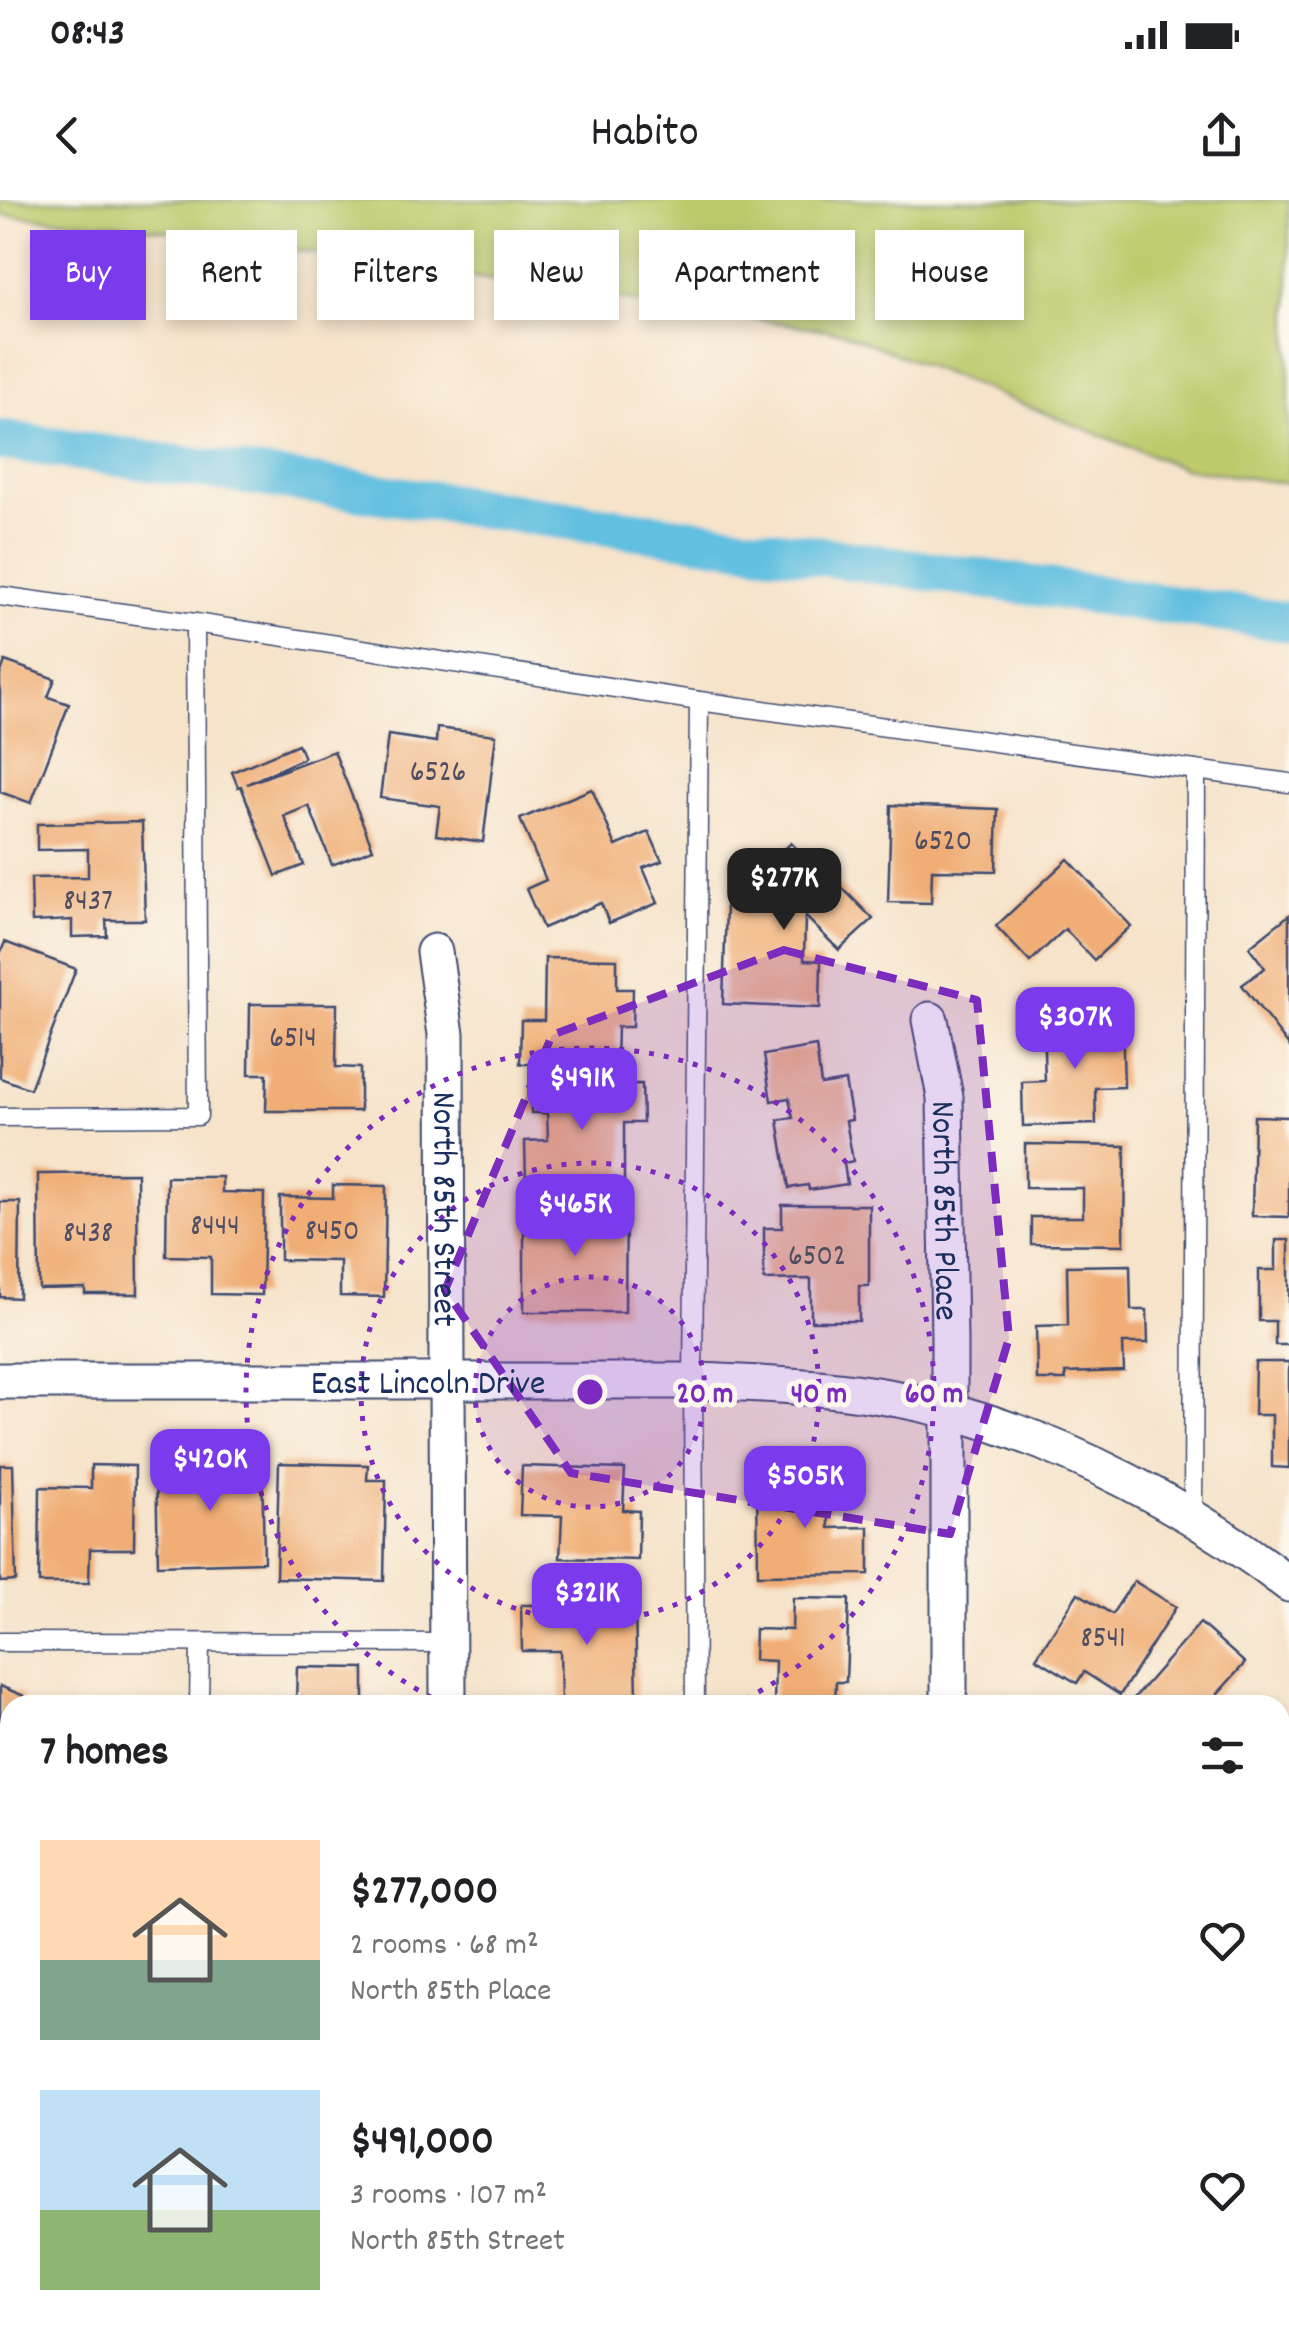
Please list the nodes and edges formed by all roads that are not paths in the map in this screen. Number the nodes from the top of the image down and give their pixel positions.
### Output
1 (0, 596) edge
2 (195, 623) junction
3 (700, 701) junction
4 (1196, 770) junction
5 (1289, 783) edge
6 (434, 952) dead end
7 (930, 1020) dead end
8 (0, 1117) edge
9 (0, 1381) edge
10 (693, 1381) junction
11 (446, 1383) junction
12 (949, 1410) junction
13 (1193, 1518) junction
14 (1289, 1584) edge
15 (0, 1642) edge
16 (448, 1643) junction
17 (200, 1644) junction
18 (199, 1695) edge
19 (448, 1695) edge
20 (695, 1695) edge
21 (949, 1695) edge

1 - 2 lane
2 - 3 lane
2 - 8 lane
3 - 4 lane
3 - 10 lane
4 - 5 lane
4 - 13 lane
6 - 11 street, North 85th Street
7 - 12 street, North 85th Place
9 - 11 street, East Lincoln Drive
10 - 11 street, East Lincoln Drive
10 - 12 street, East Lincoln Drive
10 - 20 lane
11 - 16 street, North 85th Street
12 - 13 street, East Lincoln Drive
12 - 21 street, North 85th Place
13 - 14 street, East Lincoln Drive
15 - 17 lane
16 - 17 lane
16 - 19 street, North 85th Street
17 - 18 lane

